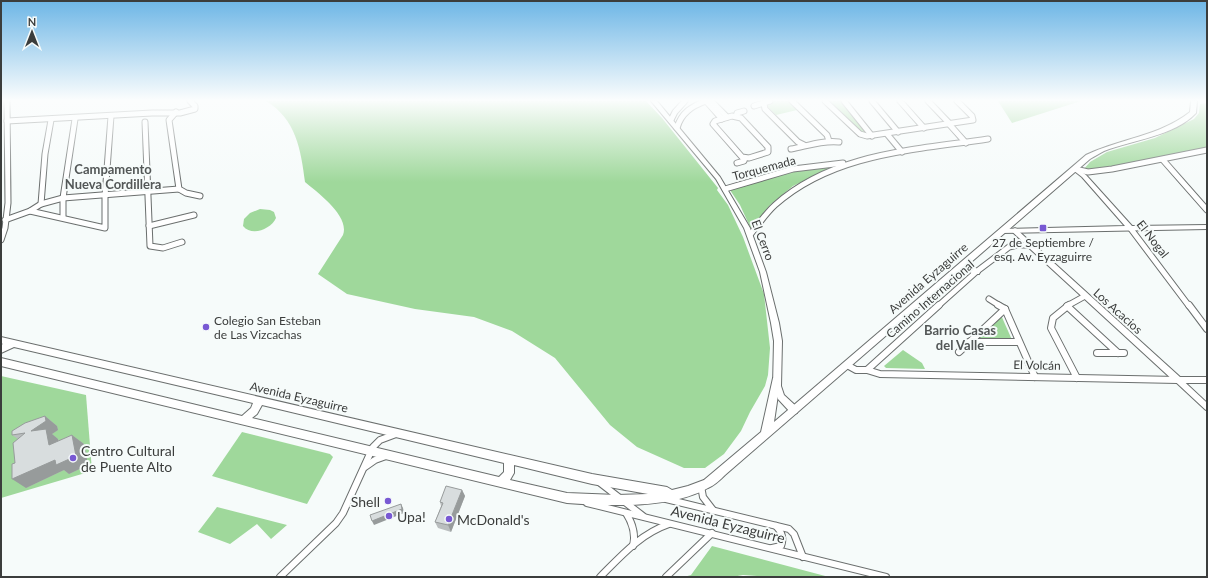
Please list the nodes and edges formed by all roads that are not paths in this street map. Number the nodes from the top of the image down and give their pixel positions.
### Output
1 (7, 128) edge
2 (50, 128) edge
3 (74, 128) edge
4 (110, 128) edge
5 (145, 128) edge
6 (170, 128) edge
7 (677, 128) edge
8 (715, 128) edge
9 (751, 128) edge
10 (784, 128) edge
11 (820, 128) edge
12 (853, 128) edge
13 (866, 128) edge
14 (895, 128) edge
15 (924, 128) edge
16 (953, 128) edge
17 (1167, 128) edge
18 (898, 132) junction
19 (886, 134) junction
20 (872, 136) junction
21 (988, 139) dead end
22 (829, 141) junction
23 (839, 142) dead end
24 (966, 143) junction
25 (804, 145) junction
26 (791, 149) dead end
27 (1207, 150) edge
28 (902, 152) junction
29 (746, 158) junction
30 (1163, 160) junction
31 (855, 162) junction
32 (737, 163) dead end
33 (1075, 169) junction
34 (725, 188) junction
35 (180, 189) junction
36 (149, 192) junction
37 (105, 196) junction
38 (200, 196) dead end
39 (63, 198) junction
40 (41, 204) junction
41 (1207, 210) edge
42 (30, 211) junction
43 (194, 215) dead end
44 (63, 217) junction
45 (5, 220) junction
46 (149, 226) junction
47 (1207, 228) edge
48 (1131, 229) junction
49 (1002, 231) junction
50 (1015, 231) junction
51 (750, 235) junction
52 (1, 240) edge
53 (182, 242) dead end
54 (1030, 245) junction
55 (964, 264) junction
56 (976, 272) junction
57 (1085, 296) junction
58 (989, 299) dead end
59 (1067, 306) junction
60 (1005, 309) junction
61 (1207, 329) edge
62 (1, 340) edge
63 (969, 342) junction
64 (1018, 342) junction
65 (14, 343) junction
66 (1, 349) edge
67 (959, 352) dead end
68 (1096, 352) dead end
69 (1, 362) edge
70 (847, 365) junction
71 (867, 370) junction
72 (1035, 377) junction
73 (1077, 378) junction
74 (1178, 380) junction
75 (1207, 380) edge
76 (776, 381) junction
77 (259, 401) junction
78 (1207, 407) edge
79 (794, 410) junction
80 (244, 420) junction
81 (400, 434) junction
82 (764, 436) junction
83 (371, 450) junction
84 (390, 456) junction
85 (507, 459) junction
86 (362, 470) junction
87 (592, 479) junction
88 (499, 482) junction
89 (704, 485) junction
90 (683, 492) junction
91 (657, 496) junction
92 (567, 498) junction
93 (622, 500) junction
94 (713, 511) junction
95 (626, 513) junction
96 (647, 518) junction
97 (670, 524) junction
98 (776, 526) junction
99 (712, 533) junction
100 (633, 547) junction
101 (772, 548) junction
102 (803, 558) junction
103 (280, 577) edge
104 (600, 577) edge
105 (666, 577) edge
106 (886, 577) edge

1 - 45 street
2 - 40 street
3 - 39 street
4 - 37 street
5 - 36 street
6 - 35 street
7 - 34 street, El Cerro
8 - 29 street
9 - 29 street
10 - 25 street
11 - 22 street
12 - 20 street
13 - 20 street
14 - 18 street
15 - 18 street
16 - 24 street
17 - 33 main road, Avenida Eyzaguirre
18 - 19 street
19 - 20 street
19 - 28 street
21 - 24 street
22 - 23 street
22 - 25 street
24 - 28 street
25 - 26 street
27 - 30 street
28 - 31 street
29 - 32 street
30 - 33 street
30 - 41 street
31 - 34 street, Torquemada
31 - 51 street
33 - 48 street, El Nogal
33 - 49 main road, Avenida Eyzaguirre
34 - 51 street, El Cerro
35 - 36 street
35 - 38 street
36 - 37 street
36 - 46 street
37 - 39 street
37 - 44 street
39 - 40 street
39 - 44 street
40 - 42 street
42 - 44 street
42 - 45 street
43 - 46 street
45 - 52 street
46 - 53 street
47 - 48 street
48 - 50 street
48 - 61 street, El Nogal
49 - 50 street
49 - 55 main road, Avenida Eyzaguirre
50 - 54 street, Los Acacios
51 - 76 street, El Cerro
54 - 56 street, Camino Internacional
54 - 57 street, Los Acacios
55 - 56 main road
55 - 70 main road, Avenida Eyzaguirre
56 - 71 street, Camino Internacional
57 - 59 street
57 - 74 street, Los Acacios
58 - 60 street
59 - 68 street
59 - 73 street
60 - 63 street
60 - 64 street
62 - 65 main road, Avenida Eyzaguirre
63 - 64 street
63 - 67 street
64 - 72 street
65 - 66 main road
65 - 77 main road, Avenida Eyzaguirre
69 - 80 main road, Avenida Eyzaguirre
70 - 71 street
70 - 79 main road, Avenida Eyzaguirre
71 - 72 street, El Volcán
72 - 73 street, El Volcán
73 - 74 street, El Volcán
74 - 75 street, El Volcán
74 - 78 street, Los Acacios
76 - 79 street, El Cerro
76 - 82 main road
77 - 80 main road
77 - 81 main road, Avenida Eyzaguirre
79 - 82 main road, Avenida Eyzaguirre
80 - 83 main road, Avenida Eyzaguirre
81 - 83 street
81 - 85 main road, Avenida Eyzaguirre
82 - 89 main road, Avenida Eyzaguirre
83 - 84 main road, Avenida Eyzaguirre
83 - 86 street
84 - 86 street
84 - 88 main road, Avenida Eyzaguirre
85 - 87 main road, Avenida Eyzaguirre
85 - 88 main road
86 - 103 street
87 - 90 main road, Avenida Eyzaguirre
87 - 93 street, Avenida Eyzaguirre
88 - 92 main road, Avenida Eyzaguirre
89 - 90 main road, Avenida Eyzaguirre
89 - 94 street
90 - 91 main road, Avenida Eyzaguirre
91 - 93 main road, Avenida Eyzaguirre
91 - 94 street, Avenida Eyzaguirre
92 - 93 main road, Avenida Eyzaguirre
92 - 95 street, Avenida Eyzaguirre
93 - 96 street, Avenida Eyzaguirre
94 - 98 street, Avenida Eyzaguirre
95 - 96 street, Avenida Eyzaguirre
95 - 100 street
96 - 97 street, Avenida Eyzaguirre
97 - 99 street, Avenida Eyzaguirre
97 - 100 street
98 - 101 street
98 - 102 street, Avenida Eyzaguirre
99 - 101 street, Avenida Eyzaguirre
99 - 105 street
100 - 104 street
101 - 102 street, Avenida Eyzaguirre
102 - 106 street, Avenida Eyzaguirre

